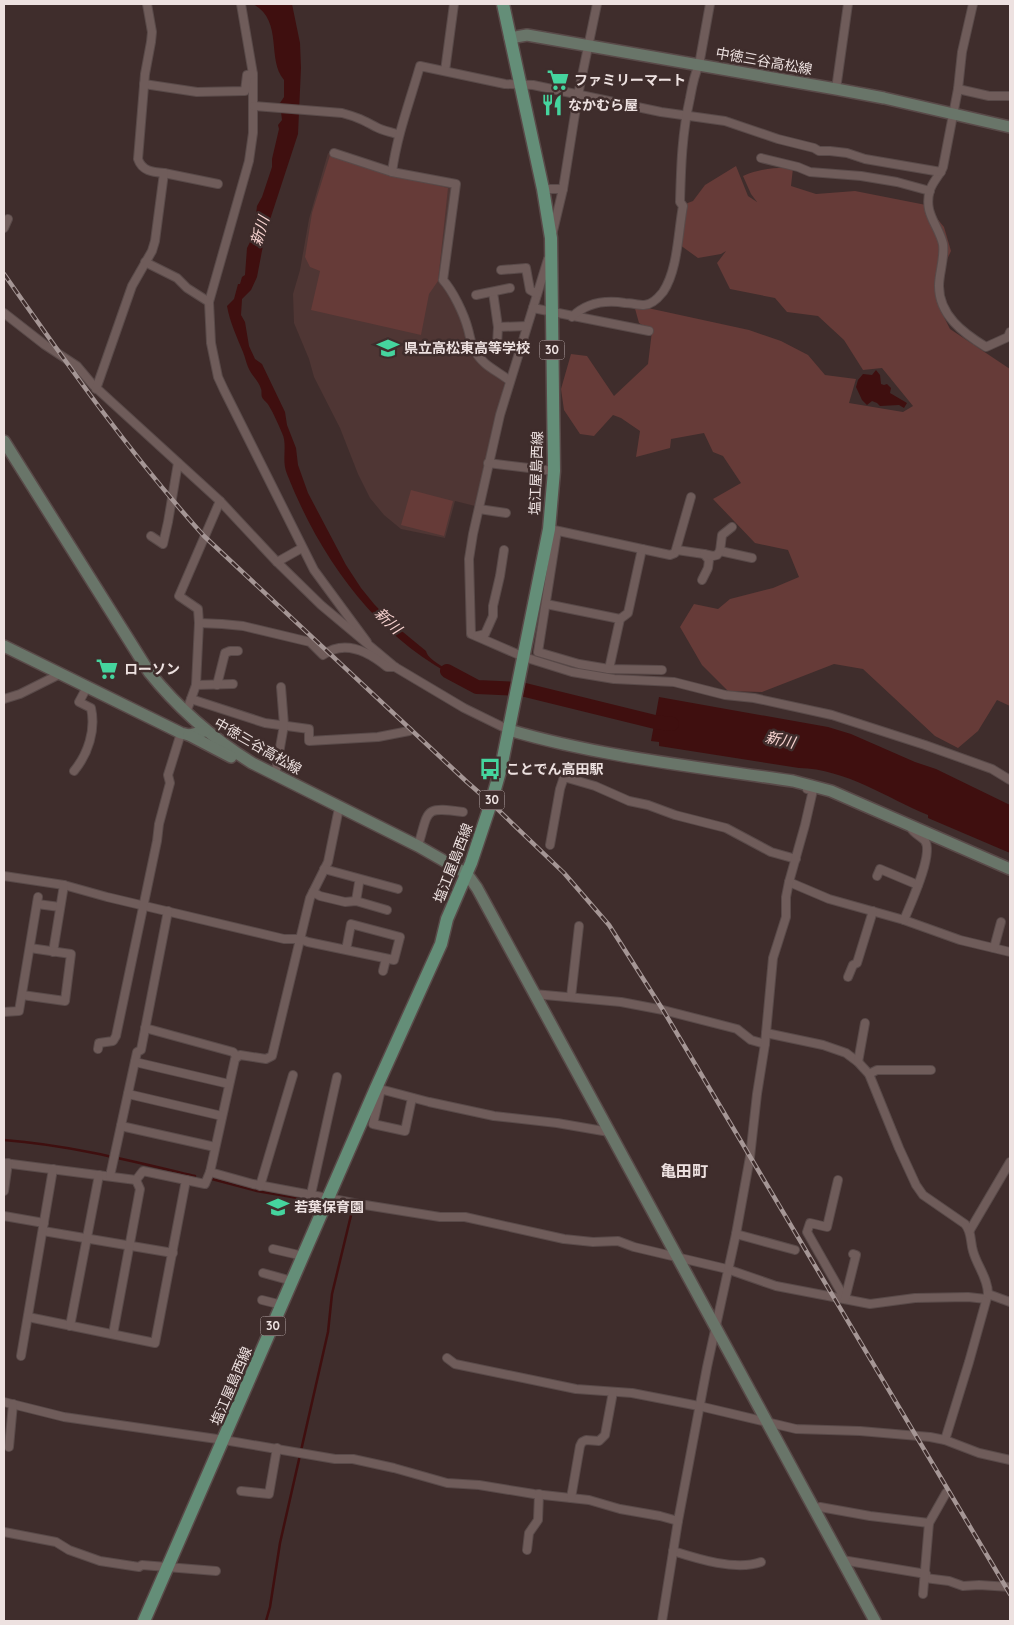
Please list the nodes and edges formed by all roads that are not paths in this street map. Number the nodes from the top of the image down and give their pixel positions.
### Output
1 (147, 4) edge
2 (240, 4) edge
3 (454, 4) edge
4 (503, 4) edge
5 (597, 4) edge
6 (710, 4) edge
7 (848, 4) edge
8 (973, 4) edge
9 (510, 38) junction
10 (588, 46) junction
11 (699, 64) junction
12 (445, 71) junction
13 (253, 74) junction
14 (144, 84) junction
15 (520, 84) junction
16 (836, 89) junction
17 (958, 89) junction
18 (578, 95) junction
19 (1010, 96) edge
20 (254, 106) junction
21 (953, 114) junction
22 (686, 116) junction
23 (1010, 127) edge
24 (399, 135) junction
25 (334, 153) dead end
26 (761, 158) dead end
27 (392, 172) junction
28 (941, 172) junction
29 (164, 173) junction
30 (218, 184) dead end
31 (543, 189) junction
32 (563, 190) junction
33 (930, 191) junction
34 (8, 219) dead end
35 (4, 228) edge
36 (551, 243) junction
37 (145, 262) junction
38 (501, 270) dead end
39 (510, 288) dead end
40 (493, 292) junction
41 (537, 294) junction
42 (476, 295) dead end
43 (209, 302) junction
44 (533, 308) junction
45 (552, 312) junction
46 (4, 313) edge
47 (572, 317) junction
48 (527, 326) junction
49 (498, 327) junction
50 (648, 331) dead end
51 (1010, 332) edge
52 (498, 346) dead end
53 (510, 381) junction
54 (96, 388) junction
55 (4, 441) edge
56 (178, 463) junction
57 (488, 463) junction
58 (554, 472) junction
59 (690, 496) dead end
60 (220, 501) junction
61 (479, 509) junction
62 (506, 513) dead end
63 (732, 527) dead end
64 (553, 530) junction
65 (152, 536) dead end
66 (302, 548) junction
67 (642, 549) junction
68 (504, 550) dead end
69 (677, 550) junction
70 (720, 551) junction
71 (704, 554) junction
72 (752, 558) dead end
73 (276, 562) junction
74 (702, 580) dead end
75 (546, 604) junction
76 (620, 619) junction
77 (200, 623) junction
78 (476, 636) junction
79 (367, 642) junction
80 (4, 646) edge
81 (238, 651) dead end
82 (523, 660) junction
83 (395, 667) junction
84 (609, 669) junction
85 (662, 670) dead end
86 (60, 674) junction
87 (233, 684) dead end
88 (196, 685) junction
89 (217, 685) junction
90 (87, 687) junction
91 (281, 687) dead end
92 (4, 698) edge
93 (191, 698) junction
94 (186, 713) junction
95 (284, 725) junction
96 (510, 727) junction
97 (206, 730) junction
98 (409, 731) dead end
99 (185, 734) junction
100 (252, 763) junction
101 (74, 771) dead end
102 (276, 776) junction
103 (776, 778) junction
104 (1010, 780) edge
105 (339, 808) junction
106 (463, 812) dead end
107 (908, 824) junction
108 (550, 845) dead end
109 (418, 846) junction
110 (796, 859) junction
111 (324, 869) junction
112 (1010, 870) edge
113 (467, 874) junction
114 (4, 876) edge
115 (877, 876) dead end
116 (789, 882) junction
117 (359, 883) dead end
118 (64, 885) junction
119 (918, 885) junction
120 (398, 889) dead end
121 (313, 892) junction
122 (356, 901) junction
123 (144, 906) junction
124 (60, 907) junction
125 (387, 910) dead end
126 (168, 911) junction
127 (873, 911) junction
128 (904, 920) junction
129 (1001, 922) dead end
130 (579, 926) dead end
131 (300, 939) junction
132 (30, 948) junction
133 (994, 948) junction
134 (346, 950) junction
135 (53, 952) junction
136 (1010, 952) edge
137 (386, 959) junction
138 (383, 971) dead end
139 (848, 977) dead end
140 (534, 994) junction
141 (22, 995) junction
142 (571, 997) junction
143 (4, 1012) edge
144 (865, 1023) dead end
145 (145, 1028) junction
146 (766, 1033) junction
147 (765, 1044) junction
148 (98, 1049) dead end
149 (237, 1057) junction
150 (135, 1062) junction
151 (858, 1062) junction
152 (931, 1070) dead end
153 (869, 1074) junction
154 (294, 1075) dead end
155 (337, 1077) dead end
156 (229, 1084) junction
157 (378, 1088) junction
158 (128, 1094) junction
159 (412, 1098) junction
160 (222, 1116) junction
161 (121, 1126) junction
162 (609, 1132) junction
163 (215, 1147) junction
164 (1010, 1162) edge
165 (6, 1163) edge
166 (53, 1169) junction
167 (210, 1172) junction
168 (98, 1175) junction
169 (110, 1176) junction
170 (136, 1180) junction
171 (186, 1180) junction
172 (838, 1180) dead end
173 (260, 1186) junction
174 (4, 1191) edge
175 (311, 1194) junction
176 (327, 1201) junction
177 (4, 1216) edge
178 (43, 1226) junction
179 (970, 1230) junction
180 (736, 1234) junction
181 (86, 1238) junction
182 (130, 1246) junction
183 (274, 1249) dead end
184 (795, 1250) dead end
185 (172, 1253) junction
186 (853, 1254) dead end
187 (303, 1256) junction
188 (677, 1257) junction
189 (727, 1269) junction
190 (263, 1273) dead end
191 (292, 1281) junction
192 (987, 1296) junction
193 (845, 1299) junction
194 (262, 1300) dead end
195 (1010, 1302) edge
196 (282, 1305) junction
197 (28, 1317) junction
198 (70, 1326) junction
199 (715, 1327) junction
200 (113, 1334) junction
201 (21, 1356) dead end
202 (447, 1358) dead end
203 (613, 1392) junction
204 (4, 1402) edge
205 (13, 1404) junction
206 (699, 1406) junction
207 (766, 1421) junction
208 (224, 1440) junction
209 (945, 1440) junction
210 (9, 1447) dead end
211 (277, 1448) junction
212 (1010, 1460) edge
213 (241, 1491) dead end
214 (946, 1493) dead end
215 (539, 1494) junction
216 (571, 1498) junction
217 (814, 1510) junction
218 (678, 1521) junction
219 (929, 1523) junction
220 (4, 1532) edge
221 (527, 1550) dead end
222 (673, 1551) junction
223 (842, 1560) junction
224 (761, 1562) dead end
225 (167, 1568) junction
226 (216, 1571) dead end
227 (926, 1576) junction
228 (1010, 1587) edge
229 (923, 1594) dead end
230 (144, 1621) edge
231 (662, 1621) edge
232 (875, 1621) edge

1 - 14 street
2 - 13 street
3 - 12 street
4 - 9 main road, 塩江屋島西線 / 30
5 - 10 street
6 - 11 street
7 - 16 street
8 - 17 street
9 - 10 street, 中徳三谷高松線
9 - 15 main road, 塩江屋島西線 / 30
10 - 11 street, 中徳三谷高松線
10 - 18 street
11 - 16 street, 中徳三谷高松線
11 - 22 street
12 - 15 street
12 - 24 street
13 - 14 street
13 - 20 street
14 - 29 street
15 - 18 street
15 - 31 main road, 塩江屋島西線 / 30
16 - 21 street, 中徳三谷高松線
17 - 19 street
17 - 21 street
18 - 22 street
18 - 32 street
20 - 24 street
20 - 43 street
21 - 23 street, 中徳三谷高松線
21 - 28 street
22 - 28 street
22 - 47 street
24 - 27 street
25 - 27 street
26 - 33 street
27 - 53 street
28 - 33 street
29 - 30 street
29 - 37 street
31 - 32 street
31 - 36 main road, 塩江屋島西線 / 30
32 - 36 street
33 - 51 street
34 - 35 street
36 - 41 street
36 - 45 main road, 塩江屋島西線 / 30
37 - 43 street
37 - 54 street
38 - 41 street
39 - 40 street
40 - 42 street
40 - 49 street
41 - 44 street
43 - 66 street
44 - 45 street
44 - 48 street
45 - 47 street
45 - 58 main road, 塩江屋島西線 / 30
46 - 54 street
47 - 50 street
48 - 49 street
48 - 53 street
49 - 52 street
53 - 57 street
54 - 56 street
55 - 94 street
56 - 60 street
56 - 65 street
57 - 58 street
57 - 61 street
58 - 64 main road, 塩江屋島西線 / 30
59 - 69 street
60 - 73 street
60 - 77 street
61 - 62 street
61 - 78 street
63 - 70 street
64 - 67 street
64 - 75 street
64 - 82 main road, 塩江屋島西線 / 30
66 - 73 street
66 - 79 street
67 - 69 street
67 - 76 street
68 - 78 street
69 - 71 street
70 - 71 street
70 - 72 street
71 - 74 street
73 - 79 street
75 - 76 street
75 - 84 street
76 - 84 street
77 - 83 street
77 - 88 street
78 - 82 street
79 - 83 street
80 - 86 street
81 - 89 street
82 - 96 main road, 塩江屋島西線 / 30
82 - 104 street
83 - 96 street
84 - 85 street
86 - 90 street
86 - 92 street
87 - 89 street
88 - 89 street
88 - 93 street
90 - 99 street
90 - 101 street
91 - 95 street
93 - 94 street
93 - 95 street
94 - 97 street
95 - 98 street
95 - 102 street
96 - 103 street
96 - 113 main road, 塩江屋島西線 / 30
97 - 99 street, 中徳三谷高松線
97 - 100 street, 中徳三谷高松線
99 - 100 street
99 - 123 street
100 - 102 street, 中徳三谷高松線
102 - 105 street, 中徳三谷高松線
103 - 107 street
103 - 110 street
105 - 109 street, 中徳三谷高松線
105 - 111 street
106 - 109 street
107 - 112 street
107 - 119 street
108 - 110 street
109 - 113 street, 中徳三谷高松線
110 - 116 street
111 - 120 street
111 - 121 street
113 - 140 street
113 - 157 main road, 塩江屋島西線 / 30
114 - 118 street
115 - 119 street
116 - 127 street
116 - 146 street
117 - 122 street
118 - 123 street
118 - 124 street
119 - 128 street
121 - 122 street
121 - 131 street
122 - 125 street
123 - 126 street
123 - 148 street
124 - 132 street
124 - 135 street
126 - 131 street
126 - 145 street
127 - 128 street
127 - 139 street
128 - 133 street
129 - 133 street
130 - 142 street
131 - 134 street
131 - 149 street
132 - 135 street
132 - 141 street
133 - 136 street
134 - 137 street
134 - 137 street
135 - 141 street
137 - 138 street
140 - 142 street
140 - 162 street
141 - 143 street
142 - 147 street
144 - 151 street
145 - 149 street
145 - 150 street
146 - 147 street
146 - 151 street
147 - 180 street
149 - 156 street
150 - 156 street
150 - 158 street
151 - 153 street
152 - 153 street
153 - 179 street
154 - 173 street
155 - 175 street
156 - 160 street
157 - 159 street
157 - 159 street
157 - 176 main road, 塩江屋島西線 / 30
158 - 160 street
158 - 161 street
159 - 162 street
160 - 163 street
161 - 163 street
161 - 169 street
162 - 188 street
163 - 167 street
164 - 179 street
165 - 166 street
165 - 174 street
166 - 168 street
166 - 178 street
167 - 171 street
167 - 173 street
168 - 169 street
168 - 181 street
169 - 170 street
170 - 171 street
170 - 182 street
171 - 185 street
172 - 193 street
173 - 175 street
175 - 176 street
176 - 187 main road, 塩江屋島西線 / 30
176 - 188 street
177 - 178 street
178 - 181 street
178 - 197 street
179 - 192 street
180 - 184 street
180 - 189 street
181 - 182 street
181 - 198 street
182 - 185 street
182 - 200 street
183 - 187 street
185 - 200 street
186 - 193 street
187 - 191 main road, 塩江屋島西線 / 30
188 - 189 street
188 - 199 street
189 - 193 street
189 - 199 street
190 - 191 street
191 - 196 main road, 塩江屋島西線 / 30
192 - 193 street
192 - 195 street
192 - 209 street
194 - 196 street
196 - 208 main road, 塩江屋島西線 / 30
197 - 198 street
197 - 201 street
198 - 200 street
199 - 206 street
199 - 207 street
202 - 203 street
203 - 206 street
203 - 216 street
204 - 205 street
205 - 208 street
205 - 210 street
206 - 207 street
206 - 218 street
207 - 209 street
207 - 217 street
208 - 211 street
208 - 225 main road, 塩江屋島西線 / 30
209 - 212 street
211 - 213 street
211 - 215 street
214 - 219 street
215 - 216 street
215 - 221 street
216 - 218 street
217 - 219 street
217 - 223 street
218 - 222 street
219 - 227 street
220 - 225 street
222 - 224 street
222 - 231 street
223 - 227 street
223 - 232 street
225 - 226 street
225 - 230 main road, 塩江屋島西線 / 30
227 - 228 street
227 - 229 street

